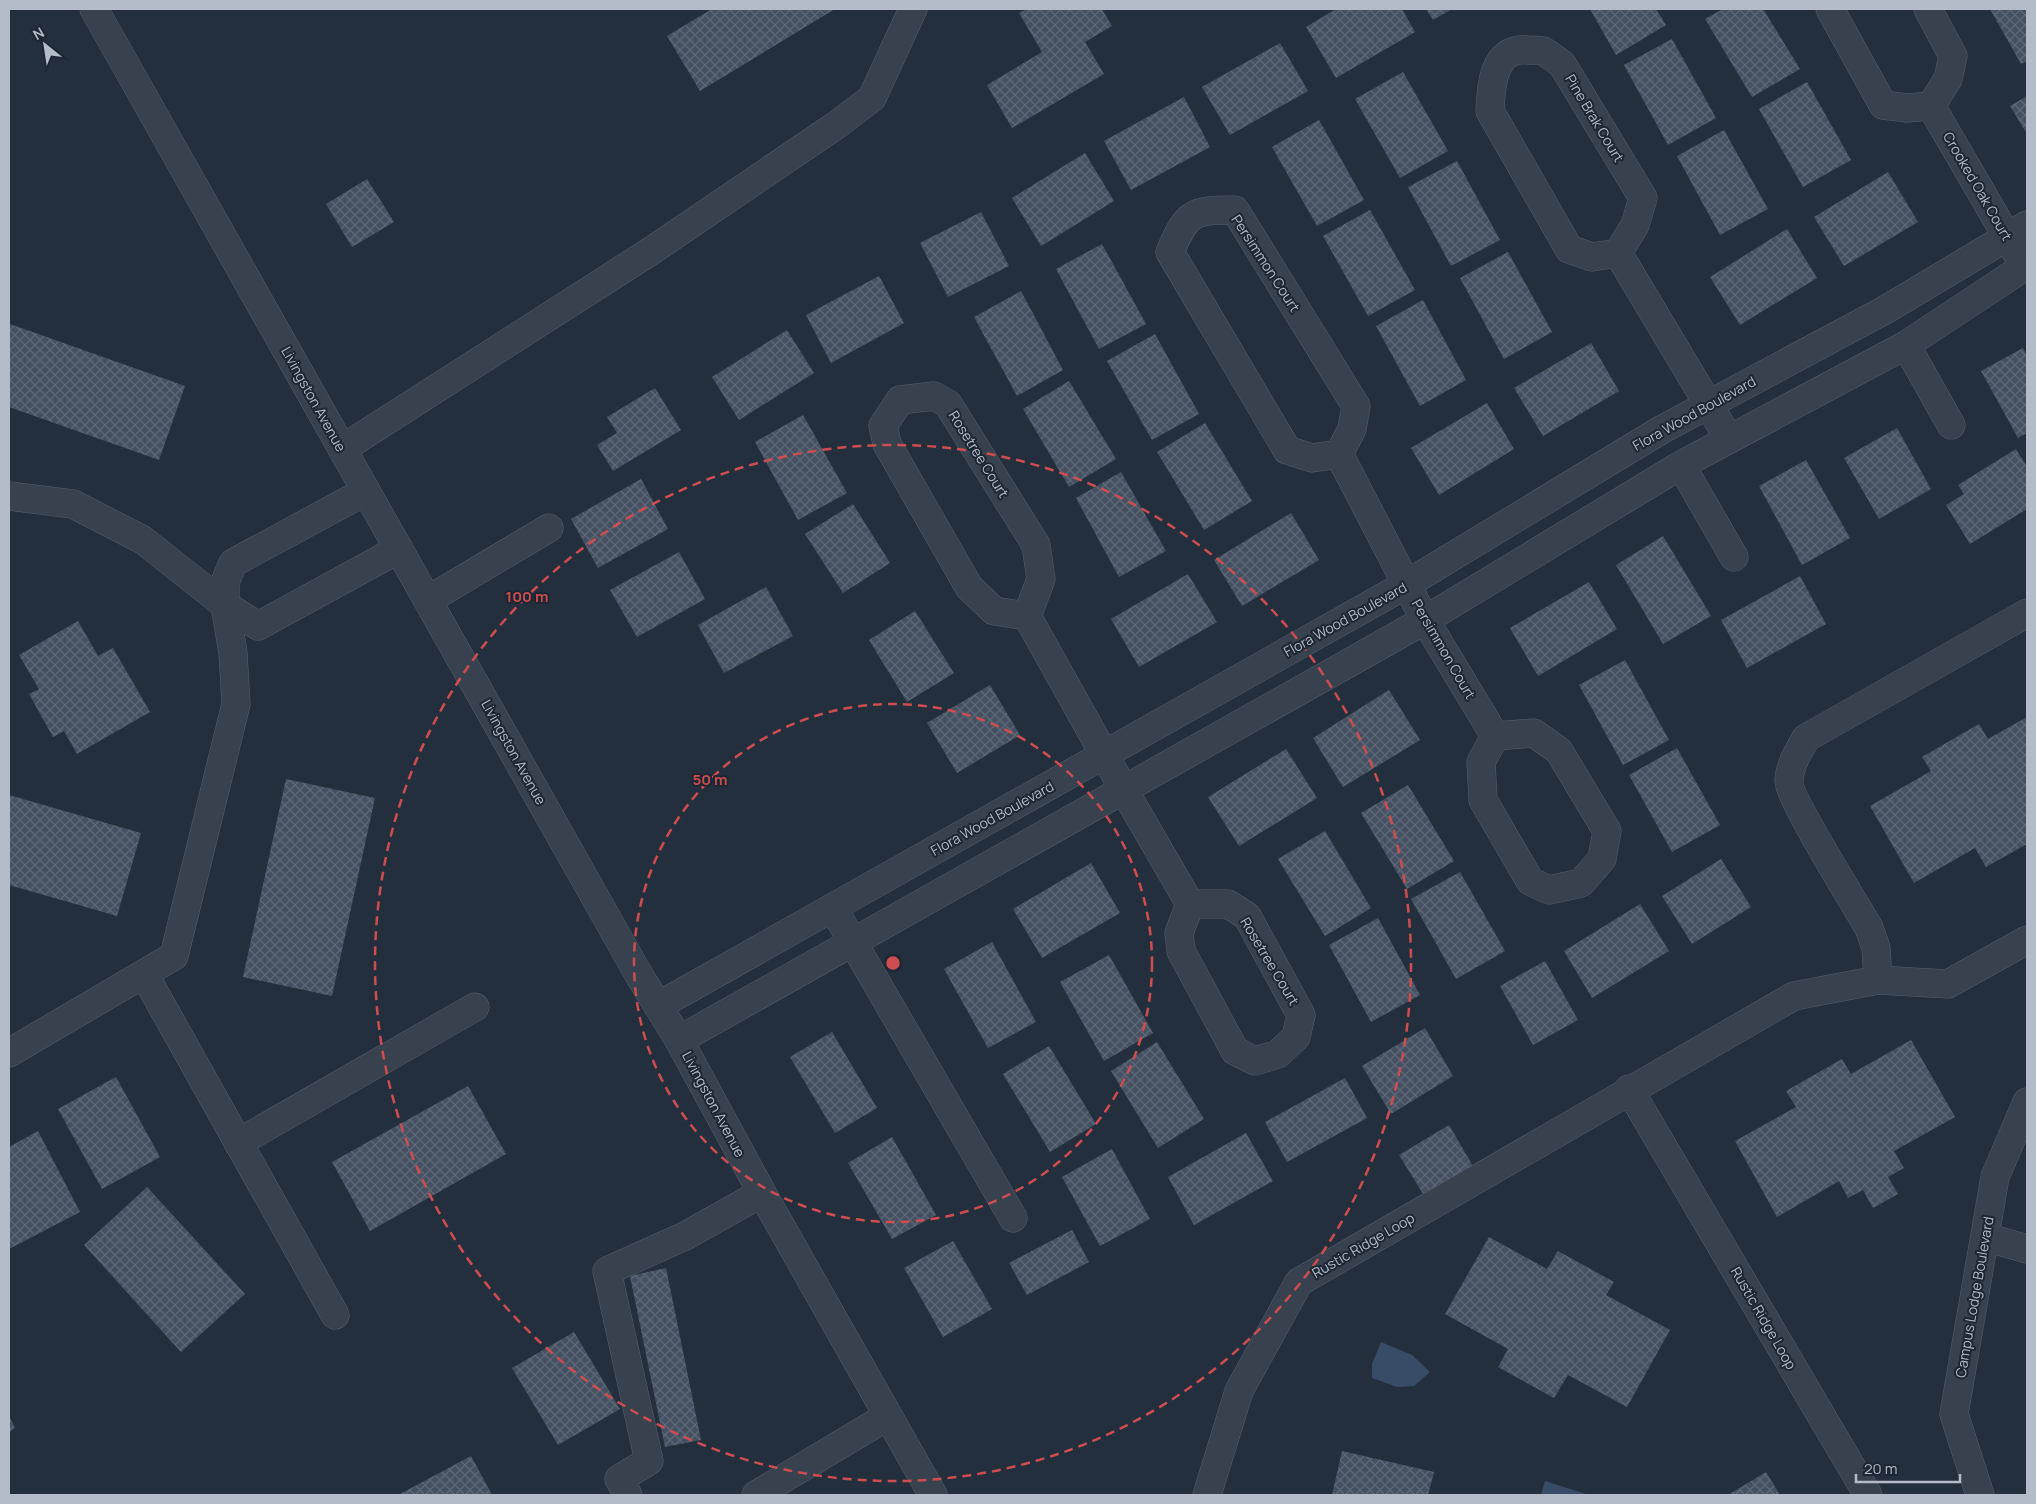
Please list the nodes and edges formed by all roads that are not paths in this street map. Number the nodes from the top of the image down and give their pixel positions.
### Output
1 (94, 9) edge
2 (913, 9) edge
3 (1830, 9) edge
4 (1928, 9) edge
5 (1931, 106) junction
6 (2018, 231) edge
7 (1618, 253) junction
8 (2025, 266) edge
9 (1906, 345) junction
10 (1708, 404) junction
11 (1951, 425) dead end
12 (1729, 439) junction
13 (342, 449) junction
14 (1339, 454) junction
15 (1681, 465) junction
16 (366, 491) junction
17 (9, 496) edge
18 (549, 528) dead end
19 (399, 549) junction
20 (1734, 557) dead end
21 (1407, 584) junction
22 (428, 600) junction
23 (225, 605) junction
24 (2027, 614) edge
25 (1027, 616) junction
26 (1425, 620) junction
27 (1495, 736) junction
28 (1104, 755) junction
29 (1124, 790) junction
30 (1190, 904) junction
31 (833, 908) junction
32 (2027, 940) edge
33 (853, 943) junction
34 (144, 974) junction
35 (1878, 980) junction
36 (658, 1006) junction
37 (475, 1007) dead end
38 (679, 1040) junction
39 (9, 1053) edge
40 (1629, 1089) junction
41 (2027, 1102) edge
42 (238, 1143) junction
43 (762, 1193) junction
44 (1013, 1218) dead end
45 (1985, 1237) junction
46 (2027, 1249) edge
47 (335, 1315) dead end
48 (888, 1416) junction
49 (628, 1495) edge
50 (756, 1495) edge
51 (933, 1495) edge
52 (1207, 1495) edge
53 (1868, 1495) edge
54 (1980, 1495) edge

1 - 13 street, Livingston Avenue
2 - 13 street
3 - 5 street
4 - 5 street
5 - 6 street, Crooked Oak Court
6 - 8 street, Crooked Oak Court
6 - 10 street, Flora Wood Boulevard
7 - 7 street, Pine Brak Court
7 - 10 street
8 - 9 street
9 - 11 street
9 - 12 street
10 - 12 street
10 - 21 street, Flora Wood Boulevard
12 - 15 street
13 - 16 street, Livingston Avenue
14 - 14 street, Persimmon Court
14 - 21 street, Persimmon Court
15 - 20 street
15 - 26 street
16 - 19 street, Livingston Avenue
16 - 23 street
17 - 23 street
18 - 22 street
19 - 22 street, Livingston Avenue
19 - 23 street
21 - 26 street, Persimmon Court
21 - 28 street, Flora Wood Boulevard
22 - 36 street, Livingston Avenue
23 - 34 street
24 - 35 street
25 - 25 street, Rosetree Court
25 - 28 street
26 - 27 street, Persimmon Court
26 - 29 street
27 - 27 street
28 - 29 street
28 - 31 street, Flora Wood Boulevard
29 - 30 street
29 - 33 street
30 - 30 street, Rosetree Court
31 - 33 street
31 - 36 street, Flora Wood Boulevard
32 - 35 street, Rustic Ridge Loop
33 - 38 street
33 - 44 street
34 - 39 street
34 - 42 street
35 - 40 street, Rustic Ridge Loop
36 - 38 street, Livingston Avenue
37 - 42 street
38 - 43 street, Livingston Avenue
40 - 52 street, Rustic Ridge Loop
40 - 53 street, Rustic Ridge Loop
41 - 45 street, Campus Lodge Boulevard
42 - 47 street
43 - 48 street, Livingston Avenue
43 - 49 street
45 - 46 street
45 - 54 street, Campus Lodge Boulevard
48 - 50 street
48 - 51 street, Livingston Avenue

